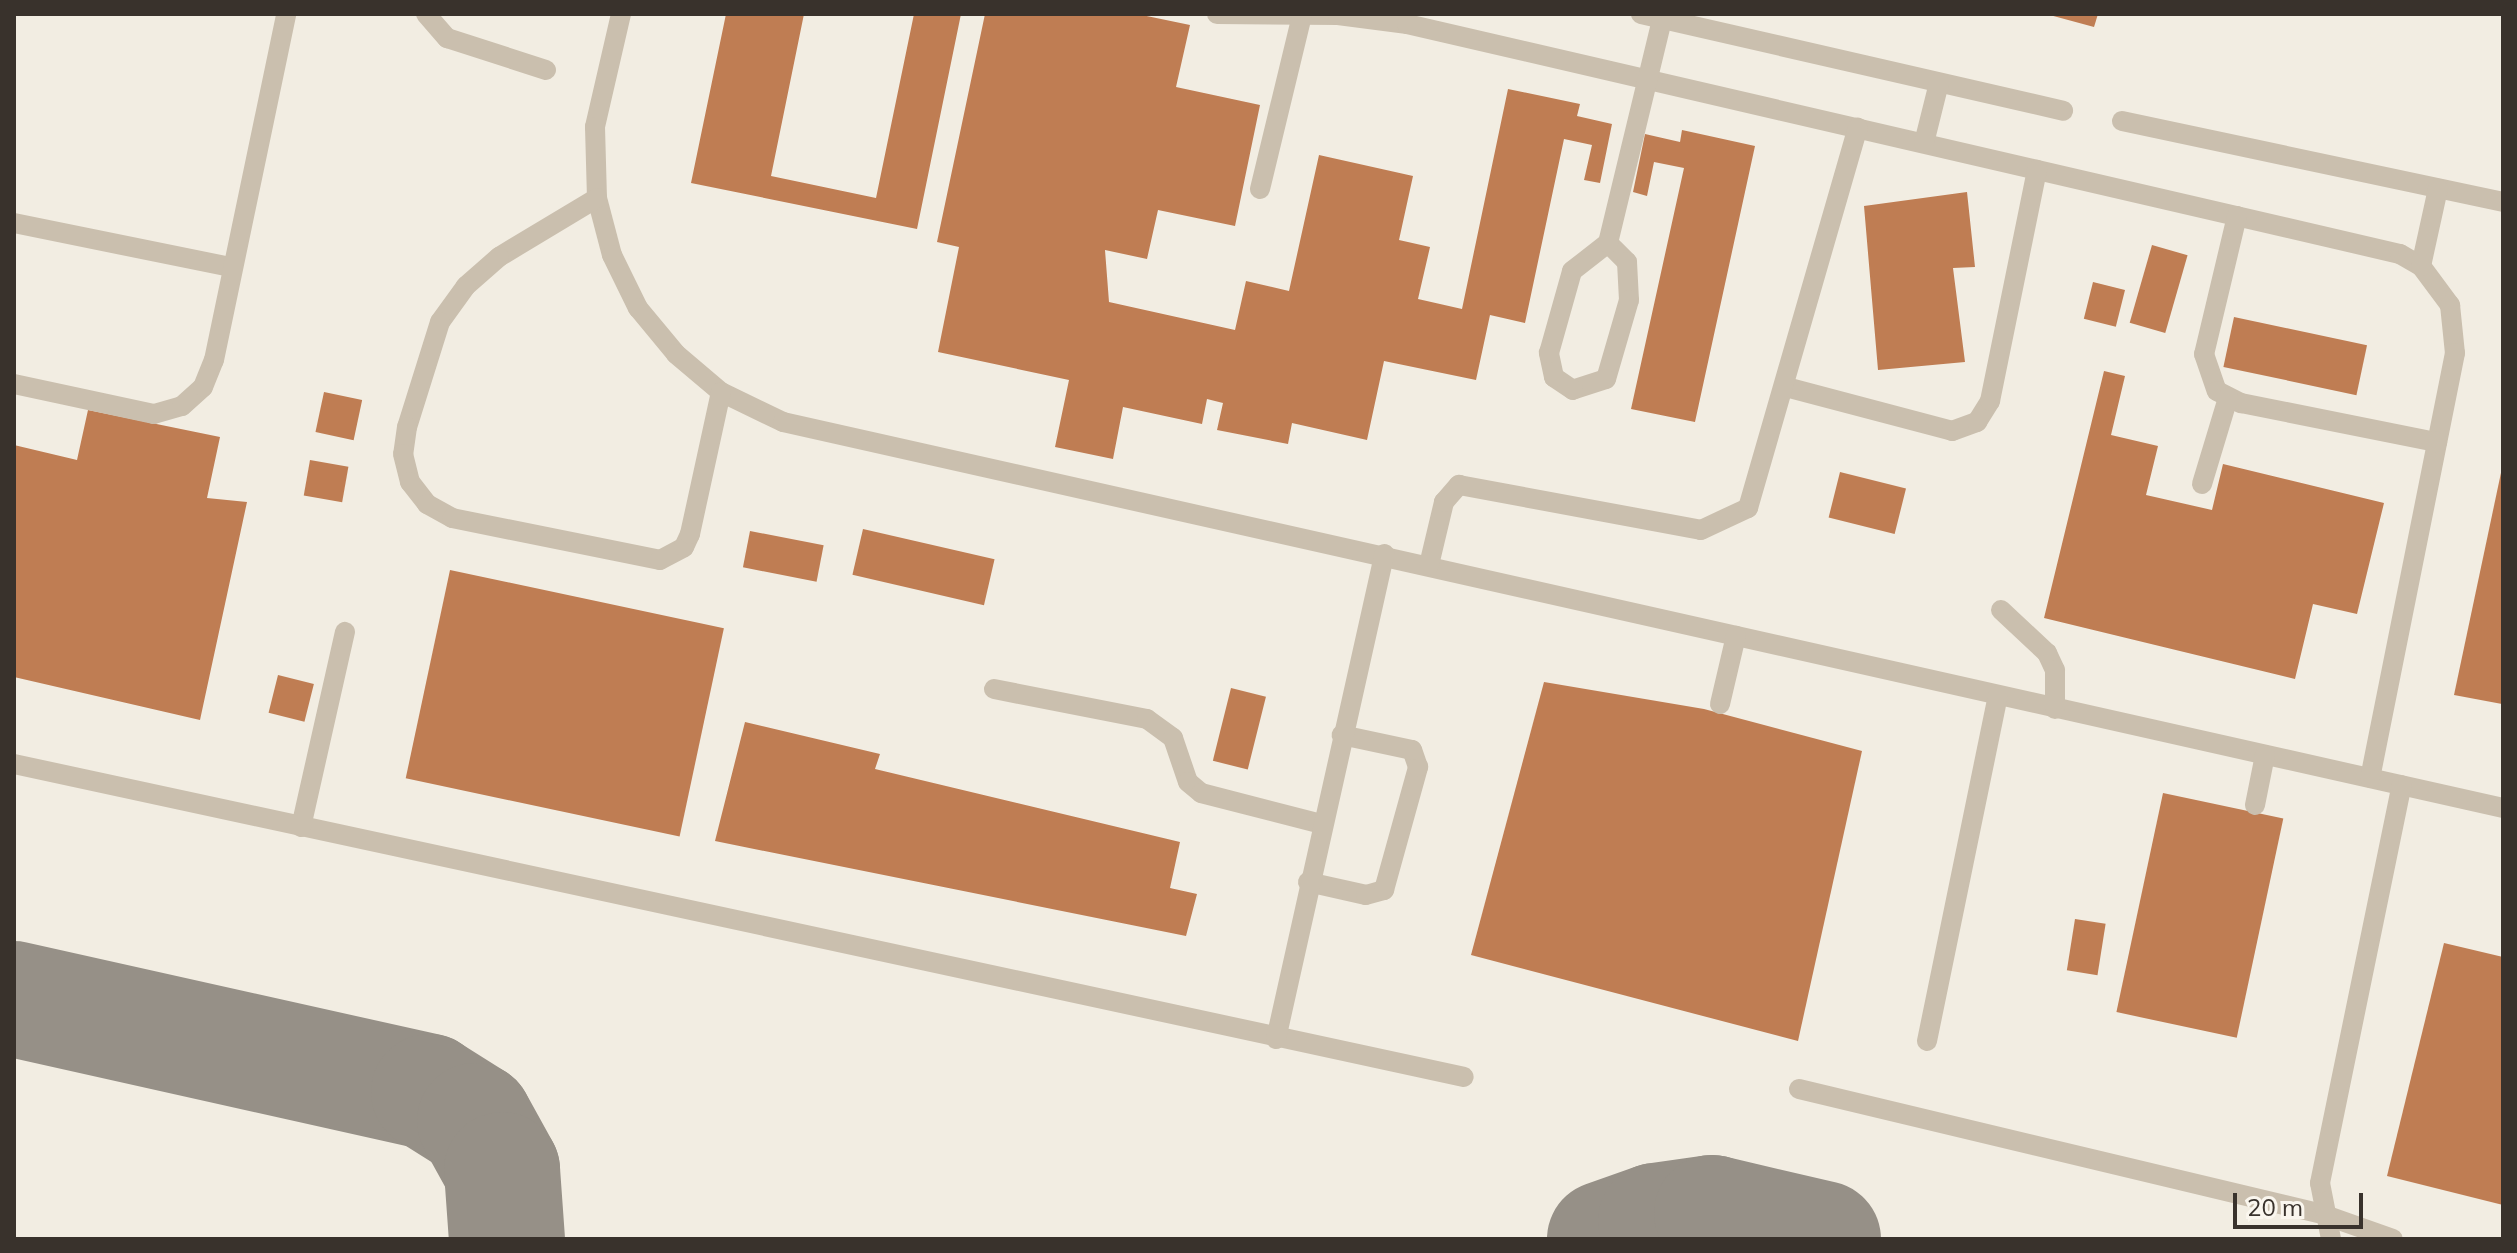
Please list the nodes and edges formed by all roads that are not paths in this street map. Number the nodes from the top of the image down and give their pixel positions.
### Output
1 (286, 14) edge
2 (426, 14) edge
3 (621, 14) edge
4 (1217, 14) edge
5 (1641, 14) edge
6 (1302, 15) edge
7 (1264, 16) edge
8 (1662, 19) junction
9 (546, 70) dead end
10 (1648, 80) junction
11 (1939, 83) junction
12 (2063, 111) dead end
13 (2122, 121) dead end
14 (1858, 128) junction
15 (1924, 143) junction
16 (2037, 170) junction
17 (1260, 189) dead end
18 (2438, 189) junction
19 (597, 198) junction
20 (2503, 202) edge
21 (2237, 216) junction
22 (14, 223) edge
23 (1608, 243) junction
24 (2421, 266) junction
25 (231, 267) junction
26 (14, 384) edge
27 (1786, 387) junction
28 (721, 392) junction
29 (2228, 398) junction
30 (2437, 442) junction
31 (2202, 484) dead end
32 (1384, 554) junction
33 (1429, 565) junction
34 (2001, 610) dead end
35 (345, 632) dead end
36 (1736, 636) junction
37 (994, 689) dead end
38 (1998, 696) junction
39 (1720, 704) dead end
40 (2055, 709) junction
41 (1342, 735) junction
42 (2265, 755) junction
43 (14, 764) edge
44 (2370, 778) junction
45 (2402, 785) junction
46 (2255, 805) dead end
47 (2503, 808) edge
48 (1322, 824) junction
49 (301, 827) junction
50 (1308, 882) junction
51 (1276, 1039) junction
52 (1927, 1041) dead end
53 (1464, 1077) dead end
54 (1799, 1089) dead end
55 (2322, 1214) junction
56 (2331, 1239) edge
57 (2393, 1239) edge

1 - 25 street
2 - 9 street
3 - 19 street
4 - 7 street
5 - 8 street
6 - 7 street
6 - 10 street
6 - 17 street
8 - 10 street
8 - 11 street
10 - 14 street
10 - 23 street
11 - 12 street
11 - 15 street
13 - 18 street
14 - 15 street
14 - 27 street
15 - 16 street
16 - 21 street
16 - 27 street
18 - 20 street
18 - 24 street
19 - 28 street
19 - 28 street
21 - 24 street
21 - 29 street
22 - 25 street
23 - 23 street
24 - 30 street
25 - 26 street
27 - 33 street
28 - 32 street
29 - 30 street
29 - 31 street
30 - 44 street
32 - 33 street
32 - 41 street
33 - 36 street
34 - 40 street
35 - 49 street
36 - 38 street
36 - 39 street
37 - 48 street
38 - 40 street
38 - 52 street
40 - 42 street
41 - 48 street
41 - 50 street
42 - 44 street
42 - 46 street
43 - 49 street
44 - 45 street
45 - 47 street
45 - 55 street
48 - 50 street
49 - 51 street
50 - 51 street
51 - 53 street
54 - 55 street
55 - 56 street
55 - 57 street

